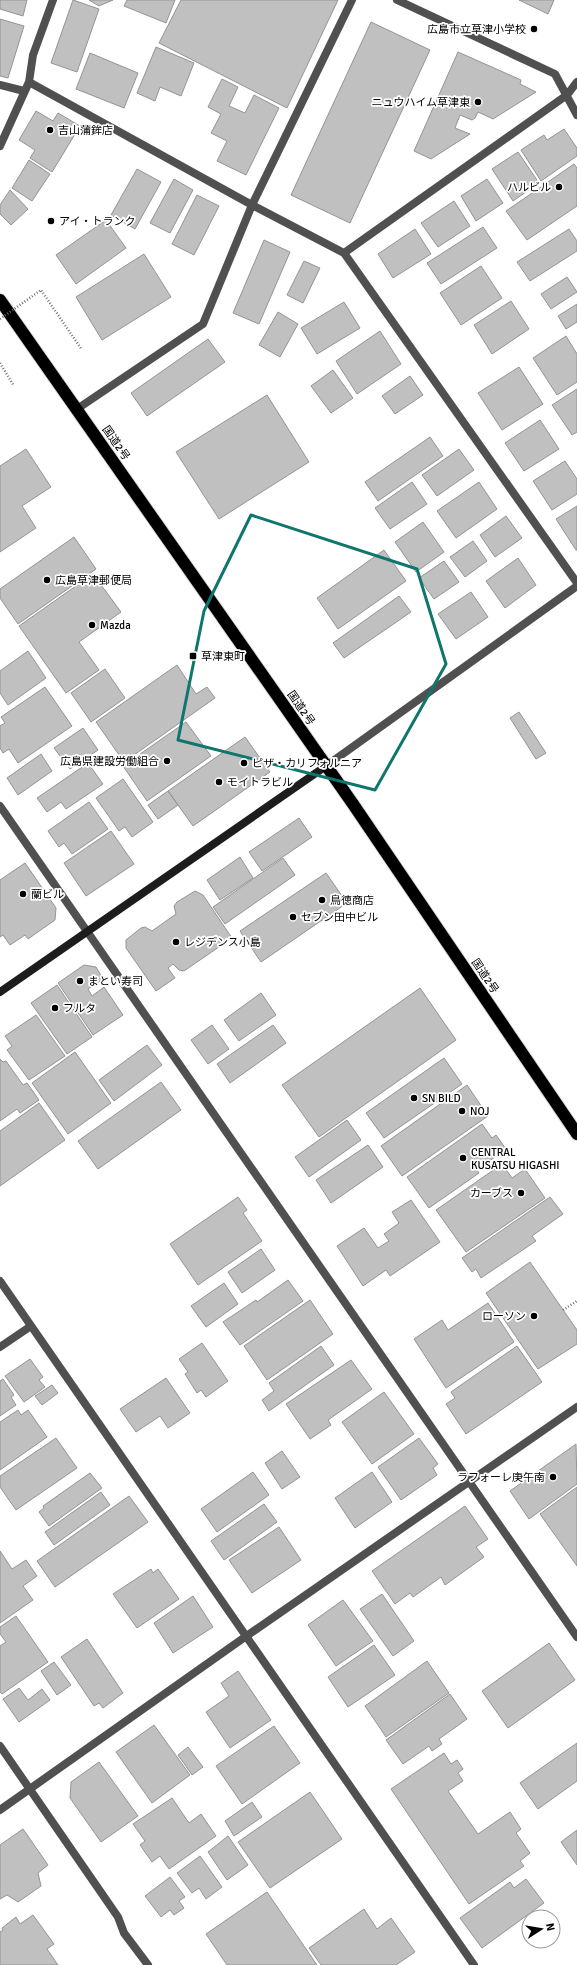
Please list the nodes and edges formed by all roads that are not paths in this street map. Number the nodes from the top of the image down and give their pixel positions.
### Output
1 (53, 0) edge
2 (352, 0) edge
3 (397, 0) edge
4 (29, 82) junction
5 (577, 82) edge
6 (0, 85) edge
7 (24, 91) junction
8 (567, 95) junction
9 (577, 114) edge
10 (0, 146) edge
11 (252, 205) junction
12 (344, 253) junction
13 (0, 300) edge
14 (77, 409) junction
15 (577, 583) edge
16 (577, 586) edge
17 (326, 766) junction
18 (0, 806) edge
19 (88, 931) junction
20 (0, 992) edge
21 (577, 1134) edge
22 (0, 1281) edge
23 (31, 1326) junction
24 (0, 1347) edge
25 (577, 1407) edge
26 (469, 1482) junction
27 (245, 1637) junction
28 (577, 1637) edge
29 (0, 1746) edge
30 (29, 1790) junction
31 (0, 1810) edge
32 (148, 1965) edge
33 (474, 1965) edge

1 - 4 street
2 - 11 street
3 - 8 street
4 - 7 street
4 - 11 street
5 - 8 street
6 - 7 street
7 - 10 street
8 - 9 street
8 - 12 street
11 - 12 street
11 - 14 street
12 - 15 street
13 - 14 highway, 国道2号
14 - 17 highway, 国道2号
16 - 17 street
17 - 19 street
17 - 21 highway, 国道2号
18 - 19 street
19 - 20 street
19 - 26 street
22 - 23 street
23 - 24 street
23 - 27 street
25 - 26 street
26 - 27 street
26 - 28 street
27 - 30 street
27 - 33 street
29 - 30 street
30 - 31 street
30 - 32 street

